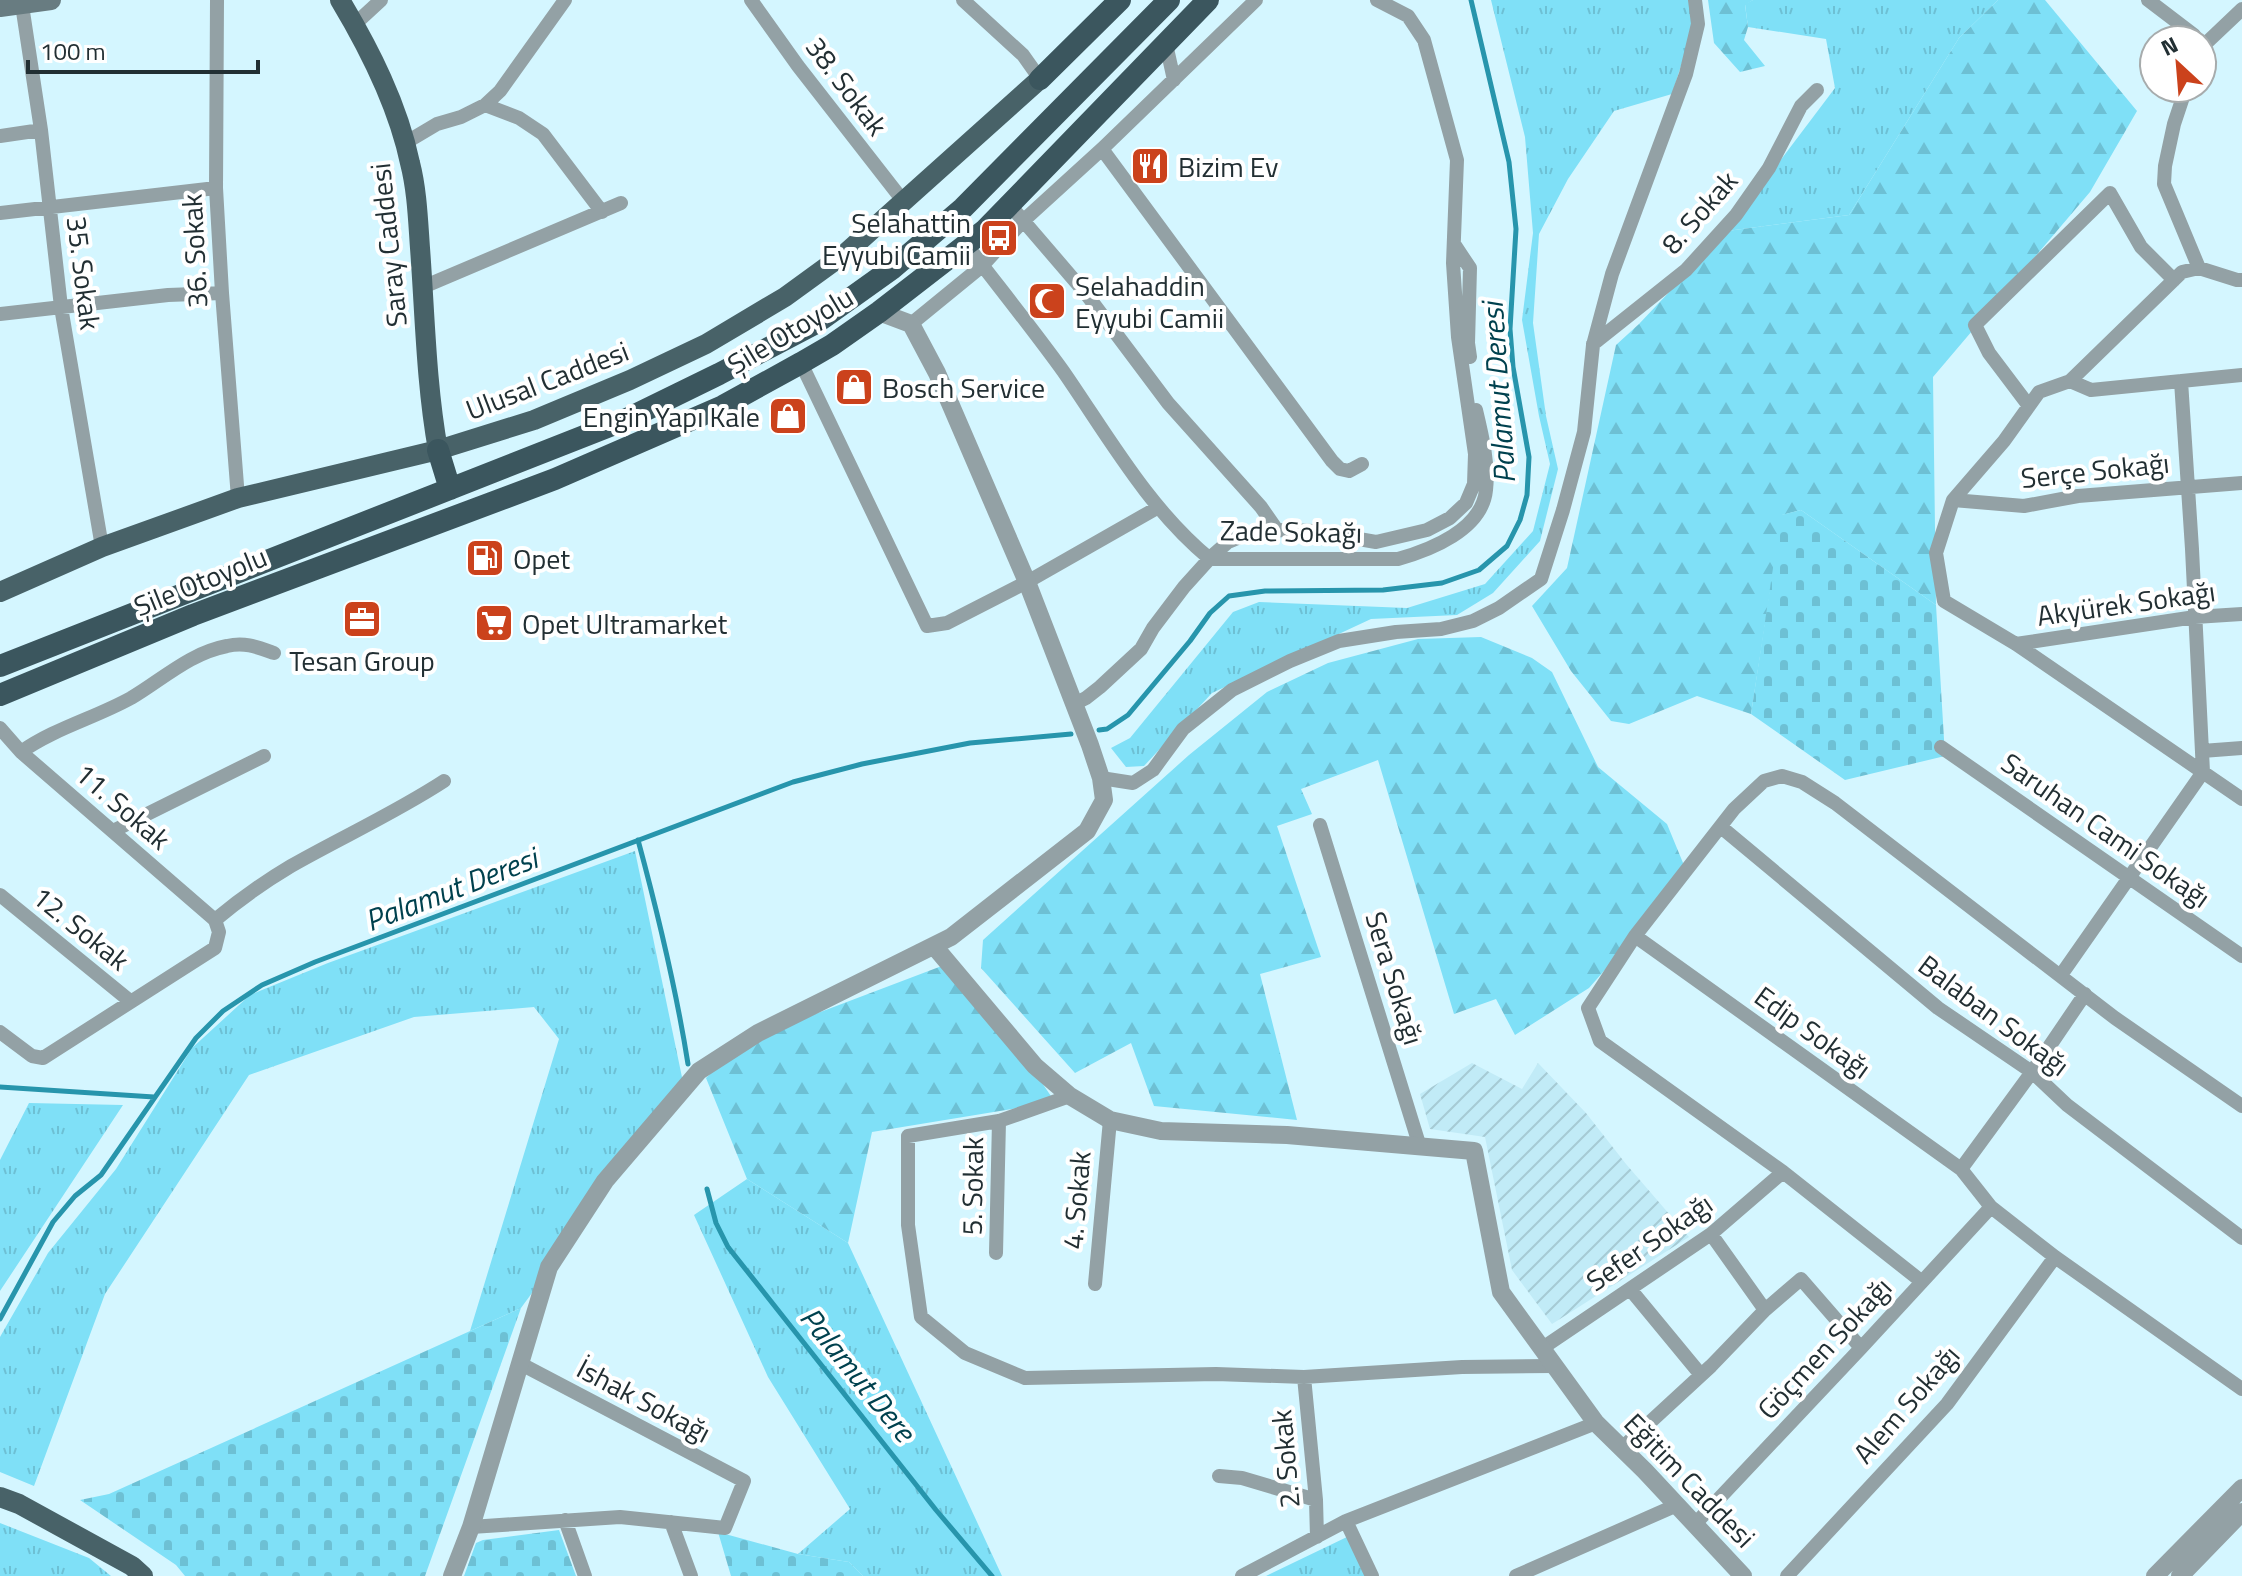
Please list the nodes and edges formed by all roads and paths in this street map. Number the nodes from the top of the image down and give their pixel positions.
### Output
1 (51, 0) edge
2 (217, 0) edge
3 (340, 0) edge
4 (381, 0) edge
5 (565, 0) edge
6 (751, 0) edge
7 (963, 0) edge
8 (1120, 0) edge
9 (1169, 0) edge
10 (1208, 0) edge
11 (1256, 0) edge
12 (1377, 0) edge
13 (1695, 0) edge
14 (2148, 0) edge
15 (10, 4) edge
16 (2242, 9) edge
17 (355, 24) junction
18 (2180, 24) edge
19 (2218, 32) edge
20 (1166, 44) junction
21 (1040, 79) junction
22 (1174, 80) junction
23 (1817, 90) dead end
24 (2181, 104) edge
25 (485, 105) junction
26 (41, 130) junction
27 (0, 136) edge
28 (405, 143) junction
29 (1102, 149) junction
30 (216, 188) junction
31 (904, 202) junction
32 (621, 203) dead end
33 (49, 206) junction
34 (602, 212) junction
35 (1016, 212) junction
36 (0, 213) edge
37 (966, 244) junction
38 (1454, 244) junction
39 (982, 266) junction
40 (2199, 268) junction
41 (2174, 280) junction
42 (2242, 280) edge
43 (423, 287) junction
44 (222, 293) junction
45 (61, 307) junction
46 (879, 312) junction
47 (0, 314) edge
48 (911, 324) junction
49 (1593, 345) junction
50 (801, 363) junction
51 (2242, 375) edge
52 (2070, 381) junction
53 (2181, 381) junction
54 (2029, 406) junction
55 (438, 450) junction
56 (1362, 464) dead end
57 (2242, 483) edge
58 (2188, 487) junction
59 (450, 489) junction
60 (238, 498) junction
61 (1953, 500) junction
62 (1157, 508) junction
63 (1277, 530) junction
64 (102, 547) junction
65 (1210, 559) junction
66 (1027, 582) junction
67 (0, 592) edge
68 (2242, 614) edge
69 (2195, 617) junction
70 (2016, 644) junction
71 (274, 653) dead end
72 (0, 666) edge
73 (0, 695) edge
74 (1074, 704) junction
75 (0, 728) edge
76 (1941, 747) dead end
77 (2242, 748) edge
78 (2202, 751) junction
79 (21, 752) junction
80 (264, 756) dead end
81 (2203, 772) junction
82 (1101, 778) junction
83 (444, 781) dead end
84 (2242, 799) edge
85 (1320, 825) dead end
86 (1721, 827) junction
87 (113, 831) junction
88 (2129, 879) junction
89 (0, 895) edge
90 (215, 920) junction
91 (1635, 936) junction
92 (934, 946) junction
93 (2242, 956) edge
94 (2061, 975) junction
95 (2085, 994) junction
96 (130, 1001) junction
97 (0, 1032) edge
98 (2032, 1072) junction
99 (1070, 1096) junction
100 (2242, 1106) edge
101 (1110, 1120) junction
102 (999, 1121) junction
103 (1420, 1147) junction
104 (1961, 1169) junction
105 (1783, 1172) junction
106 (1991, 1207) junction
107 (1711, 1234) junction
108 (2242, 1238) edge
109 (996, 1253) dead end
110 (2055, 1257) junction
111 (1921, 1281) junction
112 (1095, 1284) dead end
113 (1630, 1289) junction
114 (1765, 1310) junction
115 (1861, 1348) junction
116 (1541, 1349) junction
117 (521, 1364) junction
118 (1553, 1366) junction
119 (1701, 1375) junction
120 (1304, 1377) junction
121 (2242, 1389) edge
122 (1596, 1423) junction
123 (1622, 1448) junction
124 (1219, 1476) dead end
125 (2242, 1488) edge
126 (0, 1497) edge
127 (1316, 1500) junction
128 (1677, 1505) junction
129 (2242, 1512) edge
130 (565, 1520) junction
131 (1346, 1521) junction
132 (671, 1522) junction
133 (1695, 1524) junction
134 (471, 1527) junction
135 (1317, 1537) junction
136 (2173, 1573) edge
137 (143, 1576) edge
138 (452, 1576) edge
139 (585, 1576) edge
140 (691, 1576) edge
141 (1242, 1576) edge
142 (1372, 1576) edge
143 (1516, 1576) edge
144 (1743, 1576) edge
145 (1787, 1576) edge

1 - 15 main road
2 - 30 street, 36. Sokak
3 - 17 main road, Saray Caddesi
4 - 17 street
5 - 25 street
6 - 31 street, 38. Sokak
7 - 21 street
8 - 21 highway
9 - 59 highway, Şile Otoyolu
10 - 20 highway, Şile Otoyolu
11 - 22 street
12 - 38 street
13 - 49 street
14 - 18 street
15 - 26 street, 35. Sokak
16 - 19 street
17 - 28 main road, Saray Caddesi
20 - 22 street
20 - 35 highway, Şile Otoyolu
21 - 31 main road, Ulusal Caddesi
22 - 29 street
23 - 49 street, 8. Sokak
24 - 40 street
25 - 28 street
25 - 34 street
26 - 27 street
26 - 33 street, 35. Sokak
28 - 43 main road, Saray Caddesi
29 - 35 street
29 - 56 street
30 - 33 street
30 - 44 street, 36. Sokak
31 - 55 main road, Ulusal Caddesi
32 - 34 street
33 - 36 street
33 - 45 street, 35. Sokak
34 - 43 street
35 - 37 highway, Şile Otoyolu
35 - 39 street
35 - 63 street
37 - 39 street, Zade Sokağı
37 - 46 highway, Şile Otoyolu
38 - 63 street
38 - 65 street, Zade Sokağı
39 - 48 street
39 - 62 street, Zade Sokağı
40 - 41 street
40 - 42 street
41 - 52 street
41 - 54 street
43 - 55 main road, Saray Caddesi
44 - 45 street
44 - 60 street, 36. Sokak
45 - 47 street
45 - 64 street, 35. Sokak
46 - 48 street
46 - 50 highway, Şile Otoyolu
48 - 66 street
49 - 82 street
50 - 66 street
50 - 73 highway, Şile Otoyolu
51 - 53 street
52 - 53 street
52 - 54 street
53 - 58 street
54 - 61 street
55 - 59 highway
55 - 60 main road, Ulusal Caddesi
57 - 58 street, Serçe Sokağı
58 - 61 street, Serçe Sokağı
58 - 69 street
59 - 72 highway, Şile Otoyolu
60 - 64 main road, Ulusal Caddesi
61 - 70 street
62 - 65 street, Zade Sokağı
62 - 66 street
63 - 65 street
64 - 67 main road, Ulusal Caddesi
65 - 74 street
66 - 74 street
68 - 69 street, Akyürek Sokağı
69 - 70 street, Akyürek Sokağı
69 - 78 street
70 - 81 street
71 - 79 street
74 - 82 street
75 - 79 street, 11. Sokak
76 - 88 street, Saruhan Cami Sokağı
77 - 78 street
78 - 81 street
79 - 87 street, 11. Sokak
80 - 87 street
81 - 84 street
81 - 88 street
82 - 92 street
83 - 90 street
85 - 103 street, Sera Sokağı
86 - 91 street
86 - 94 street
86 - 98 street, Balaban Sokağı
87 - 90 street, 11. Sokak
88 - 93 street, Saruhan Cami Sokağı
88 - 94 street
89 - 96 street, 12. Sokak
90 - 96 street
91 - 104 street, Edip Sokağı
91 - 105 street
92 - 99 street
92 - 117 street
94 - 95 street
95 - 98 street
95 - 100 street
96 - 97 street
98 - 104 street
98 - 108 street, Balaban Sokağı
99 - 101 street
99 - 102 street
101 - 103 street
101 - 112 street, 4. Sokak
102 - 109 street, 5. Sokak
102 - 120 street
103 - 116 street, Eğitim Caddesi
104 - 106 street, Edip Sokağı
105 - 107 street, Sefer Sokağı
105 - 111 street
106 - 110 street, Edip Sokağı
106 - 111 street, Göçmen Sokağı
107 - 113 street, Sefer Sokağı
107 - 114 street
110 - 121 street, Edip Sokağı
110 - 145 street, Alem Sokağı
111 - 115 street, Göçmen Sokağı
113 - 116 street, Sefer Sokağı
113 - 119 street
114 - 115 street
114 - 119 street
115 - 133 street, Göçmen Sokağı
116 - 118 street, Eğitim Caddesi
117 - 132 street, İshak Sokağı
117 - 134 street
118 - 120 street
118 - 122 street, Eğitim Caddesi
119 - 123 street
120 - 127 street, 2. Sokak
122 - 123 street, Eğitim Caddesi
122 - 131 street
123 - 128 street, Eğitim Caddesi
124 - 127 street
125 - 136 street
126 - 137 main road
127 - 135 street, 2. Sokak
128 - 133 street, Eğitim Caddesi
128 - 143 street
129 - 136 street
130 - 132 street
130 - 134 street
130 - 139 street
131 - 135 street
131 - 142 street
132 - 140 street
133 - 144 street, Eğitim Caddesi
134 - 138 street
135 - 141 street

